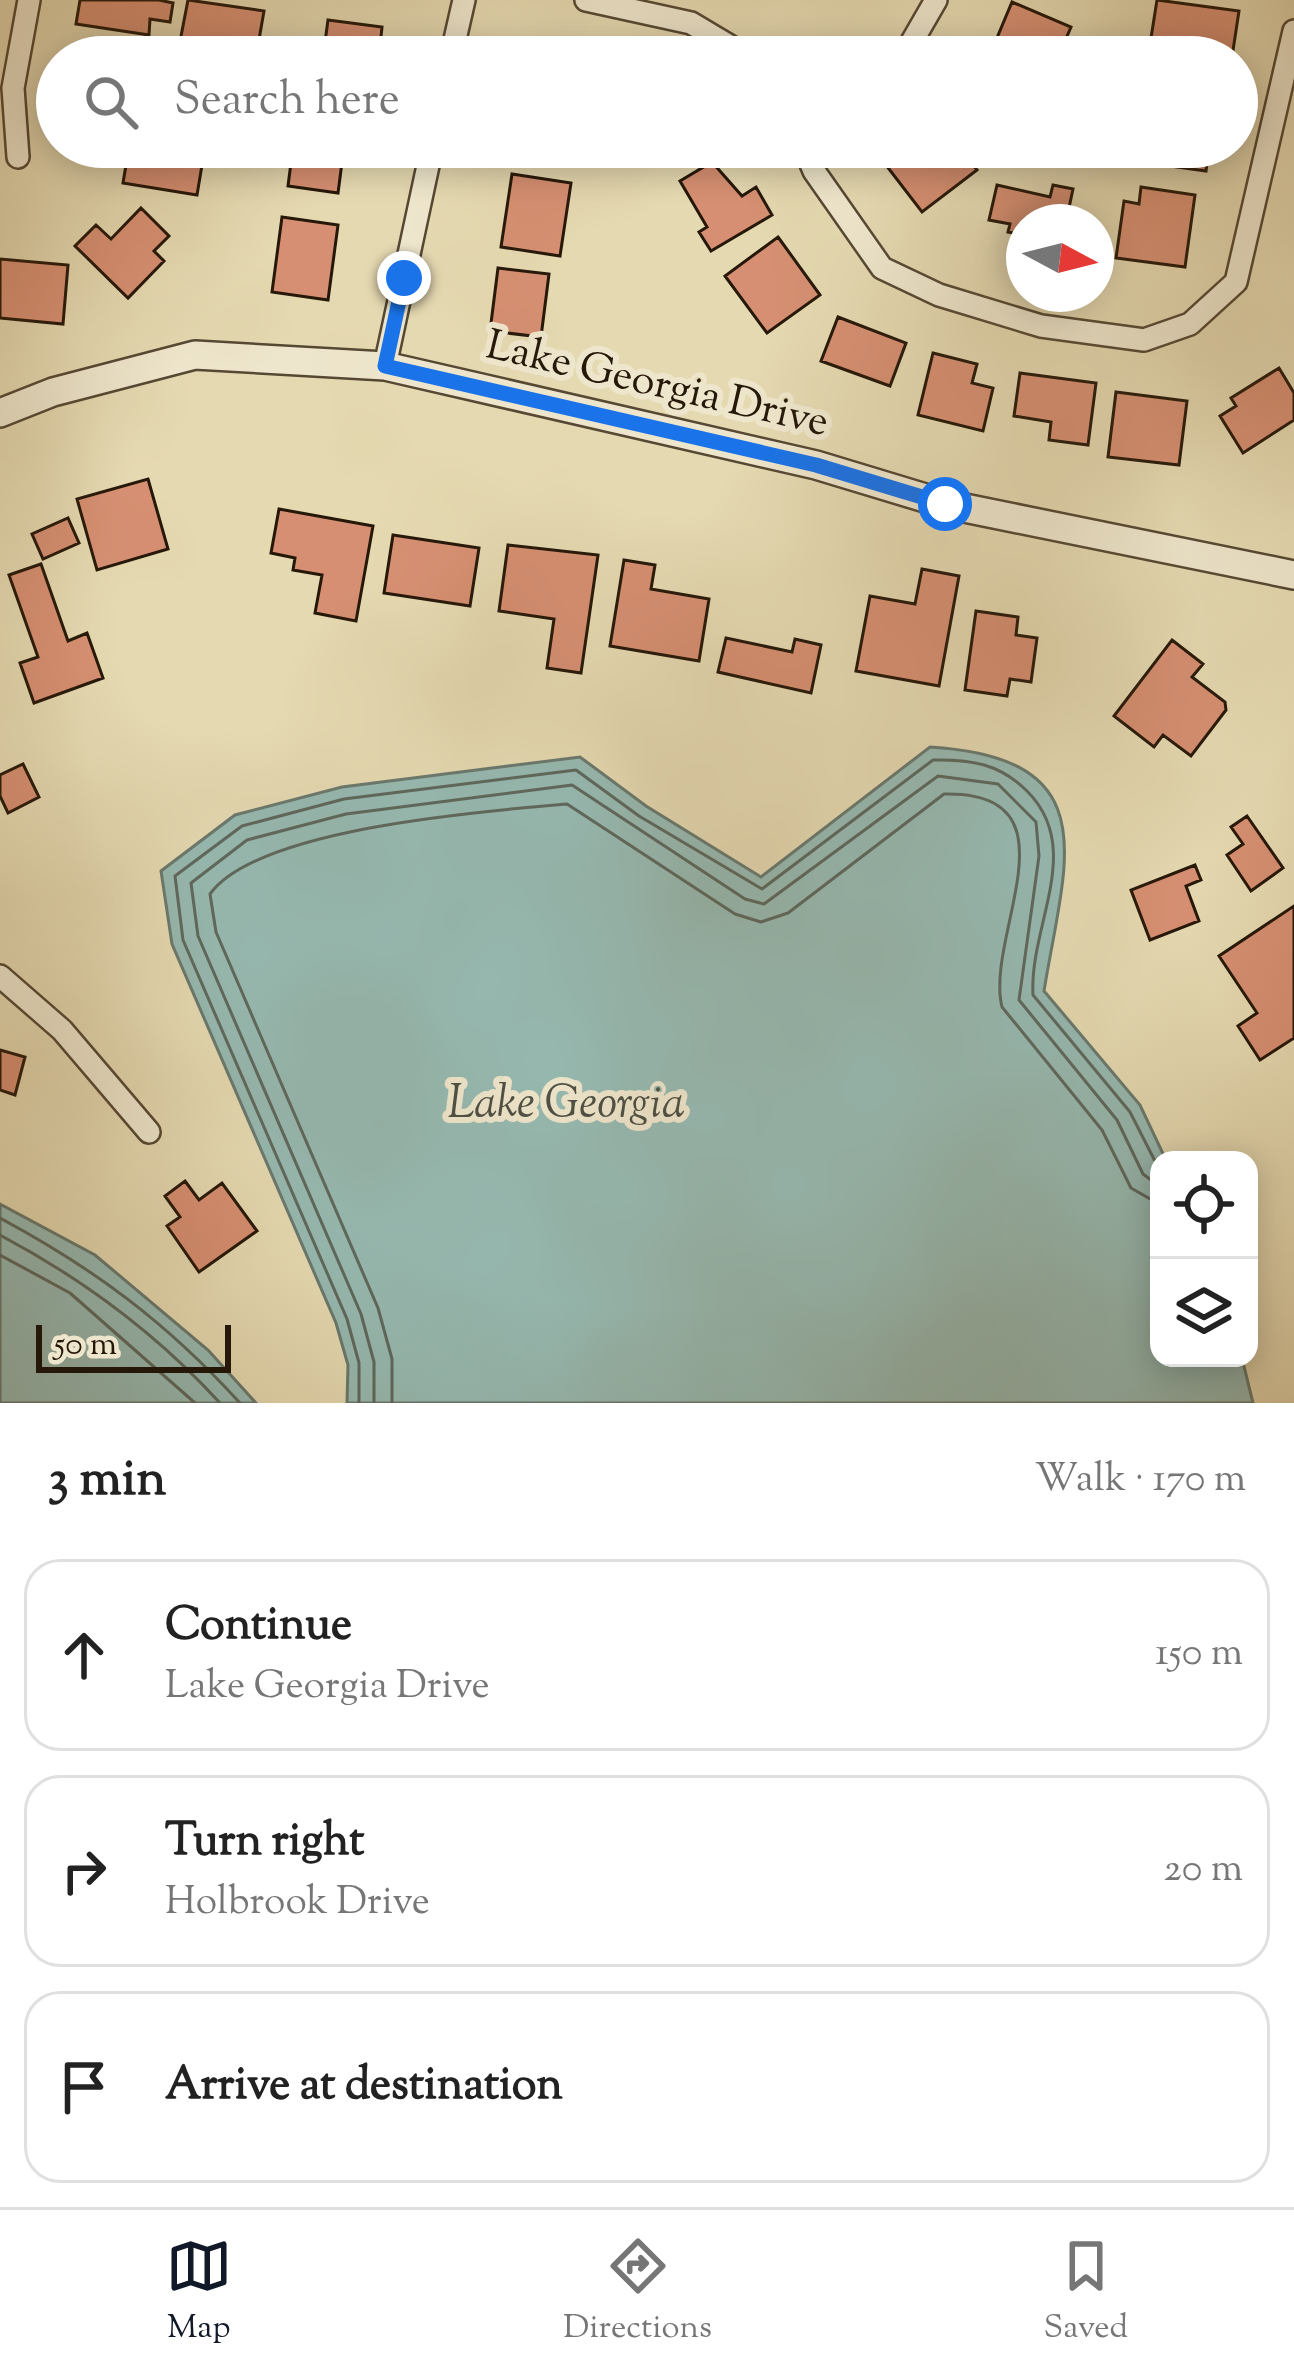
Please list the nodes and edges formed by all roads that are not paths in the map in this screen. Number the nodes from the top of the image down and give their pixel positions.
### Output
1 (29, 0) edge
2 (464, 0) edge
3 (586, 0) edge
4 (936, 0) edge
5 (1294, 31) edge
6 (456, 36) edge
7 (713, 36) edge
8 (915, 36) edge
9 (18, 158) dead end
10 (427, 168) edge
11 (812, 168) edge
12 (385, 366) junction
13 (0, 413) edge
14 (1294, 575) edge
15 (0, 976) edge
16 (149, 1132) dead end

1 - 9 street
2 - 6 street
3 - 7 street
4 - 8 street
5 - 11 street
10 - 12 street
12 - 13 street, Lake Georgia Drive
12 - 14 street, Lake Georgia Drive
15 - 16 street

